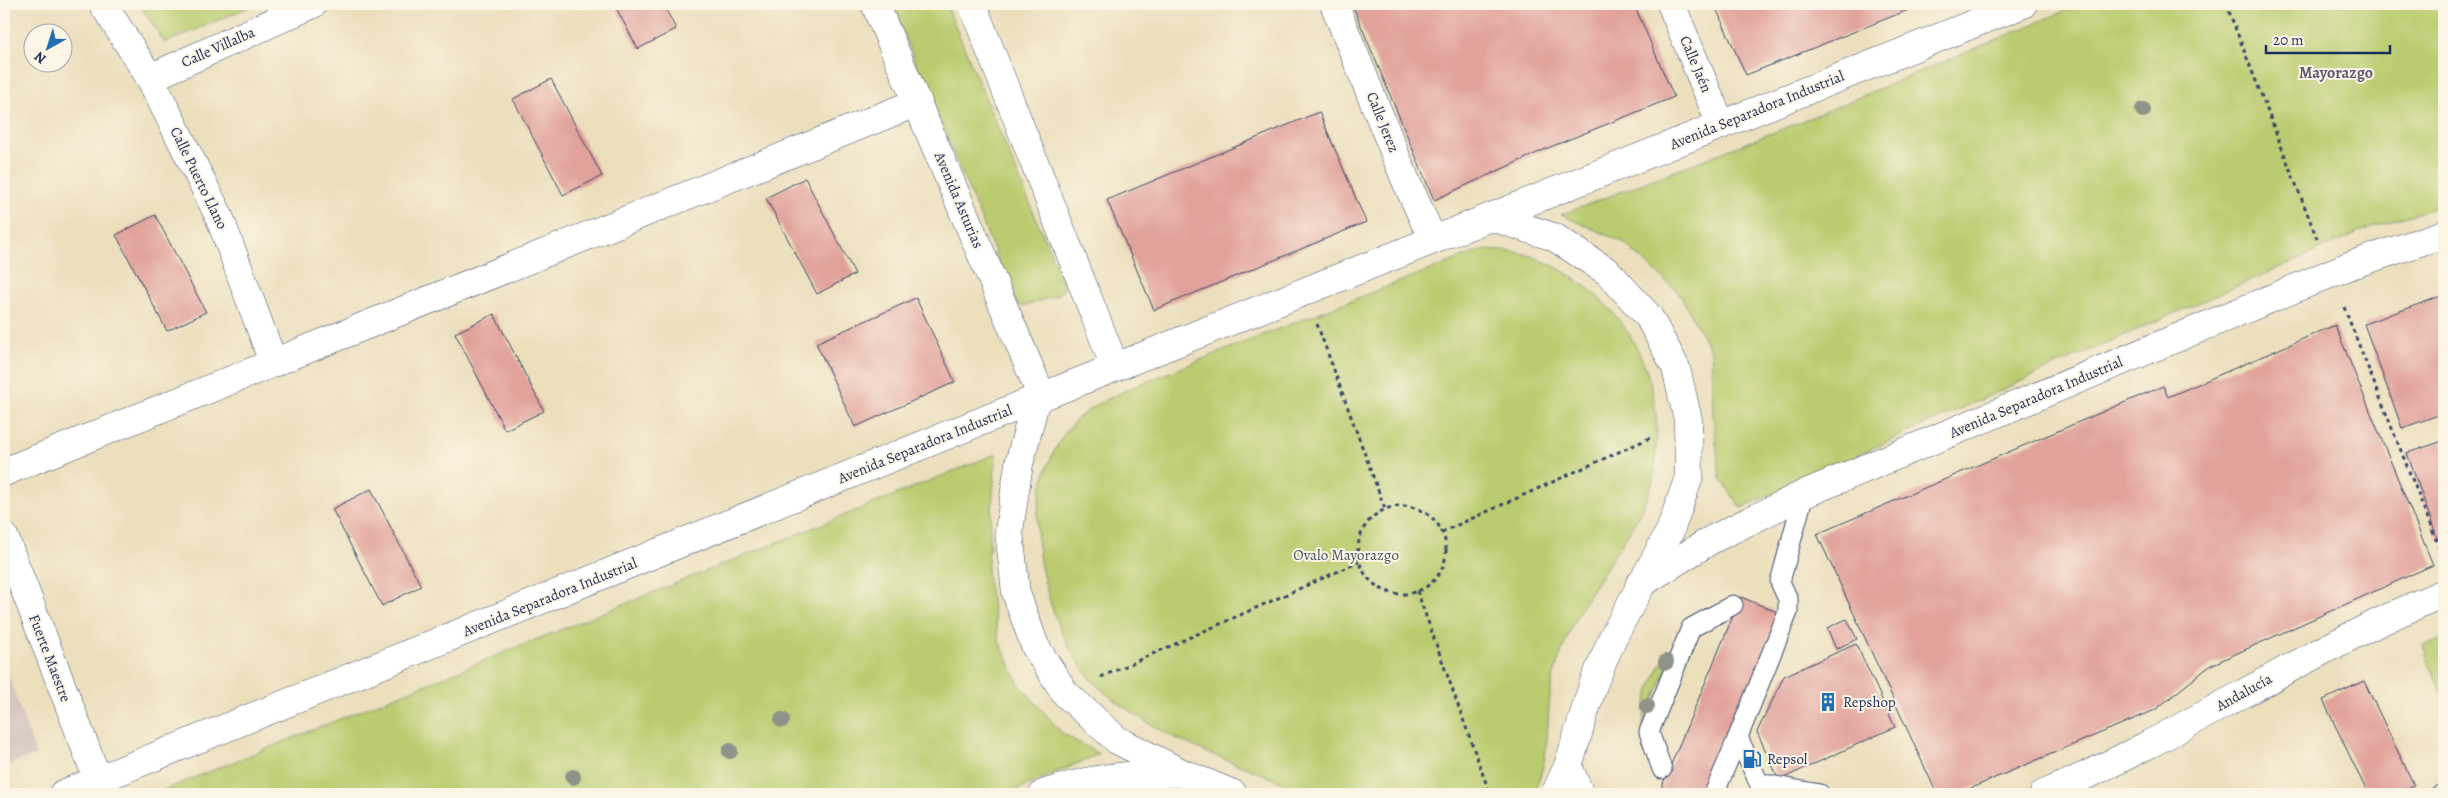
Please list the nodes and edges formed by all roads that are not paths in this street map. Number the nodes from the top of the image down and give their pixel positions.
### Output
1 (103, 4) edge
2 (313, 4) edge
3 (875, 4) edge
4 (972, 4) edge
5 (1334, 4) edge
6 (1671, 4) edge
7 (2023, 4) edge
8 (150, 78) junction
9 (918, 102) junction
10 (1721, 125) junction
11 (1491, 217) junction
12 (2444, 234) edge
13 (1433, 240) junction
14 (273, 362) junction
15 (1115, 367) junction
16 (1039, 398) junction
17 (4, 472) edge
18 (1804, 494) junction
19 (4, 536) edge
20 (1640, 585) junction
21 (2444, 593) edge
22 (1733, 605) dead end
23 (1738, 737) junction
24 (1568, 766) junction
25 (1662, 769) dead end
26 (1182, 773) junction
27 (98, 780) junction
28 (63, 794) edge
29 (1043, 794) edge
30 (1232, 794) edge
31 (1555, 794) edge
32 (1580, 794) edge
33 (1714, 794) edge
34 (1820, 794) edge
35 (2044, 794) edge

1 - 8 main road, Calle Puerto Llano
2 - 8 main road, Calle Villalba
3 - 9 main road, Avenida Asturias
4 - 15 main road
5 - 13 main road, Calle Jerez
6 - 10 main road, Calle Jaén
7 - 10 main road, Avenida Separadora Industrial
8 - 14 main road, Calle Puerto Llano
9 - 14 main road
9 - 16 main road, Avenida Asturias
10 - 11 main road, Avenida Separadora Industrial
11 - 13 main road, Avenida Separadora Industrial
11 - 20 main road
12 - 18 main road, Avenida Separadora Industrial
13 - 15 main road, Avenida Separadora Industrial
14 - 17 main road
15 - 16 main road, Avenida Separadora Industrial
16 - 26 main road
16 - 27 main road, Avenida Separadora Industrial
18 - 20 main road, Avenida Separadora Industrial
18 - 23 lane
19 - 27 main road, Fuerte Maestre
20 - 24 main road
21 - 35 main road, Andalucía
22 - 25 lane
23 - 33 lane
23 - 34 lane
24 - 31 main road
24 - 32 main road
26 - 29 main road
26 - 30 main road
27 - 28 main road, Avenida Separadora Industrial

